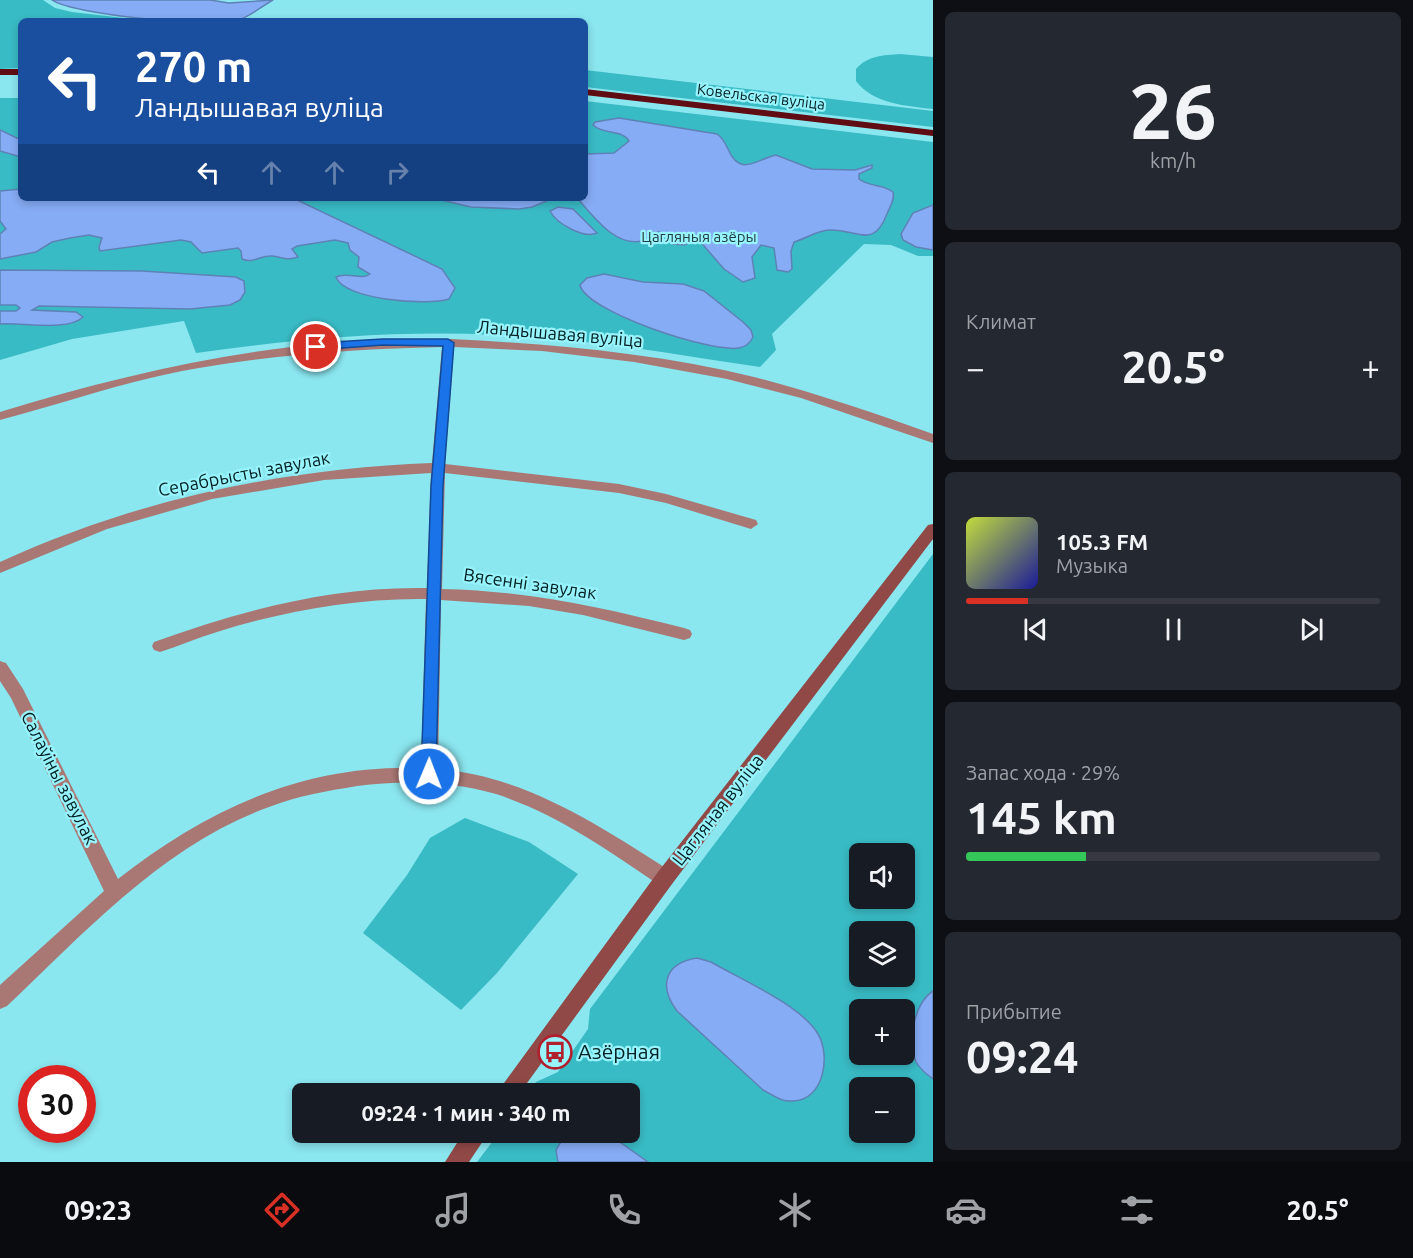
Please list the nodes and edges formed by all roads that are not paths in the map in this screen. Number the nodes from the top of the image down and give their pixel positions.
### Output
1 (0, 72) edge
2 (18, 72) edge
3 (588, 92) edge
4 (933, 133) edge
5 (448, 343) junction
6 (0, 416) edge
7 (933, 439) edge
8 (438, 468) junction
9 (751, 524) dead end
10 (933, 529) edge
11 (0, 568) edge
12 (435, 593) junction
13 (684, 634) dead end
14 (160, 646) dead end
15 (0, 668) edge
16 (429, 774) junction
17 (665, 878) junction
18 (114, 891) junction
19 (0, 999) edge
20 (514, 1083) edge
21 (470, 1143) edge
22 (456, 1162) edge

1 - 2 highway
3 - 4 highway, Ковельская вуліца
5 - 6 street, Ландышавая вуліца
5 - 7 street, Ландышавая вуліца
5 - 8 street
8 - 9 street, Серабрысты завулак
8 - 11 street, Серабрысты завулак
8 - 12 street
10 - 17 street, Цагляная вуліца
12 - 13 street, Вясенні завулак
12 - 14 street, Вясенні завулак
12 - 16 street
15 - 18 street, Салаўіны завулак
16 - 17 street
16 - 18 street
17 - 20 street, Цагляная вуліца
18 - 19 street
21 - 22 street

